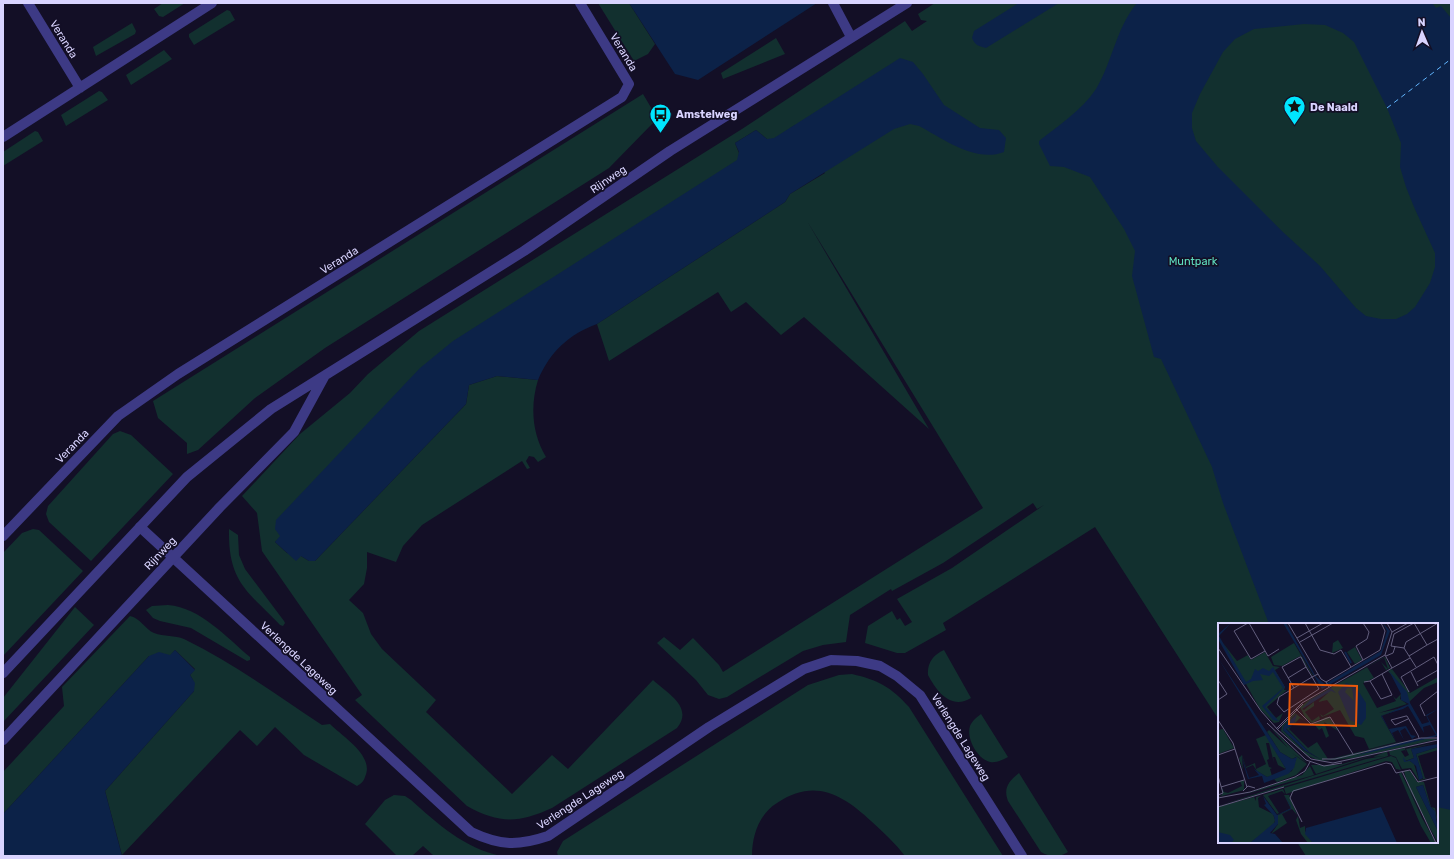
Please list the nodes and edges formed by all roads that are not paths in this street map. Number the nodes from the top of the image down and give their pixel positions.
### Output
1 (28, 3) edge
2 (212, 3) edge
3 (580, 3) edge
4 (833, 3) edge
5 (907, 3) edge
6 (851, 37) junction
7 (80, 88) junction
8 (3, 137) edge
9 (324, 376) junction
10 (140, 527) junction
11 (3, 536) edge
12 (172, 558) junction
13 (3, 673) edge
14 (3, 740) edge
15 (1022, 856) edge

1 - 7 street, Veranda
2 - 7 street
3 - 11 street, Veranda
4 - 6 street
5 - 6 street, Rijnweg
6 - 9 street, Rijnweg
7 - 8 street
9 - 10 street, Rijnweg
9 - 12 street, Rijnweg
10 - 12 street, Verlengde Lageweg
10 - 13 street, Rijnweg
12 - 14 street, Rijnweg
12 - 15 street, Verlengde Lageweg

